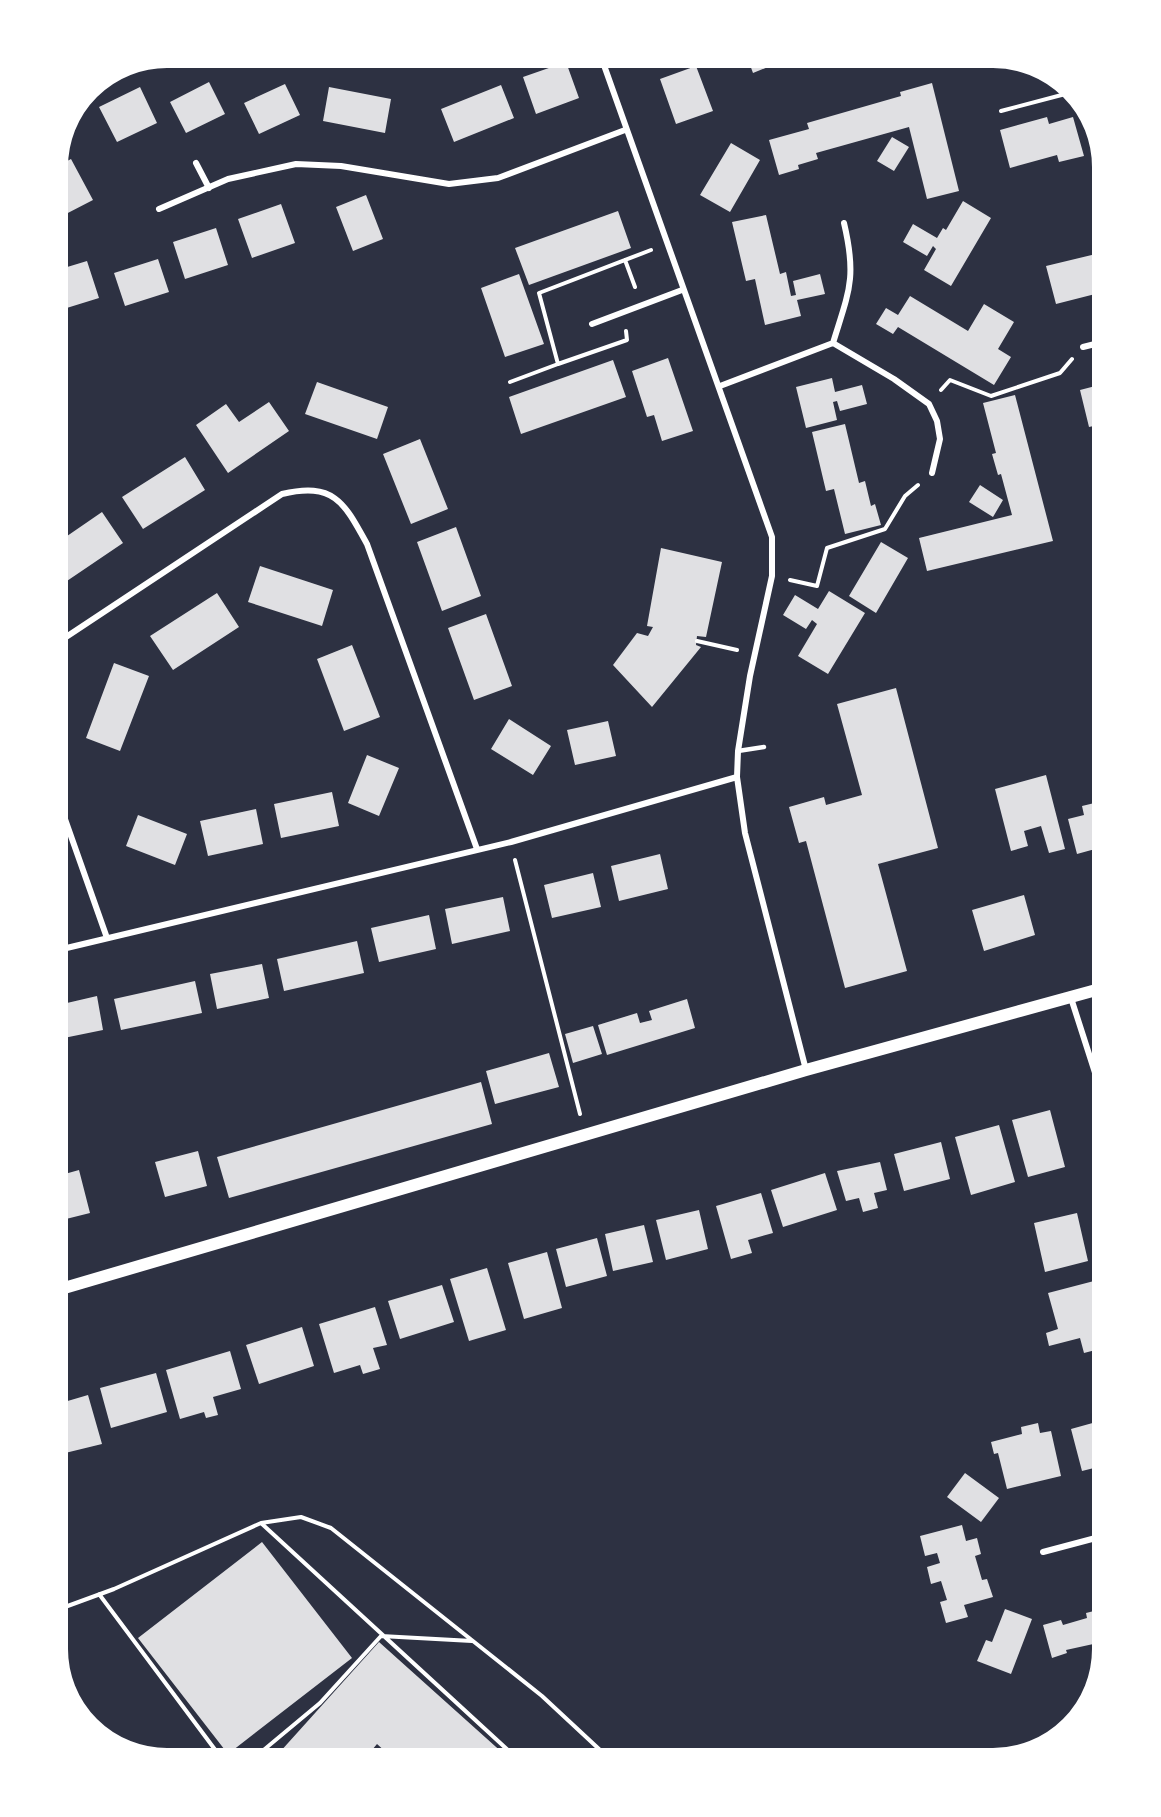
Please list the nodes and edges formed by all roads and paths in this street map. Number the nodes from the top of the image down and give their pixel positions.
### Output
1 (603, 65) edge
2 (1065, 94) edge
3 (1001, 111) dead end
4 (625, 130) junction
5 (196, 163) dead end
6 (209, 188) junction
7 (159, 208) dead end
8 (844, 223) dead end
9 (625, 260) dead end
10 (682, 290) junction
11 (642, 305) junction
12 (592, 324) dead end
13 (832, 343) junction
14 (1096, 344) edge
15 (1083, 347) joint
16 (558, 364) dead end
17 (510, 382) dead end
18 (720, 386) junction
19 (929, 404) junction
20 (932, 473) joint
21 (772, 576) junction
22 (65, 638) edge
23 (697, 641) dead end
24 (755, 654) junction
25 (764, 747) dead end
26 (738, 751) junction
27 (737, 777) junction
28 (65, 818) edge
29 (511, 842) junction
30 (477, 849) junction
31 (107, 938) junction
32 (64, 948) edge
33 (1096, 990) edge
34 (1071, 997) junction
35 (806, 1070) junction
36 (1096, 1075) edge
37 (585, 1136) junction
38 (64, 1288) edge
39 (261, 1523) junction
40 (1096, 1538) edge
41 (1044, 1552) dead end
42 (99, 1594) junction
43 (64, 1607) edge
44 (381, 1636) junction
45 (473, 1641) junction
46 (217, 1752) edge
47 (261, 1752) edge
48 (510, 1752) edge
49 (602, 1752) edge

1 - 4 street
2 - 3 path
4 - 6 street
4 - 10 street
5 - 6 street
6 - 7 street
8 - 13 street
9 - 11 path
10 - 11 street
10 - 18 street
11 - 12 street
13 - 18 street
13 - 19 street
14 - 15 street
15 - 19 path
16 - 17 path
18 - 21 street
19 - 20 street
20 - 21 path
21 - 24 street
22 - 30 street
23 - 24 path
24 - 26 street
25 - 26 lane
26 - 27 street
27 - 29 street
27 - 35 street
28 - 31 street
29 - 30 street
29 - 37 path
30 - 31 street
31 - 32 street
33 - 34 main road
34 - 35 main road
34 - 36 street
35 - 37 main road
37 - 38 main road
39 - 42 path
39 - 44 path
39 - 45 path
40 - 41 street
42 - 43 path
42 - 46 path
44 - 45 path
44 - 47 path
44 - 48 path
45 - 49 path

